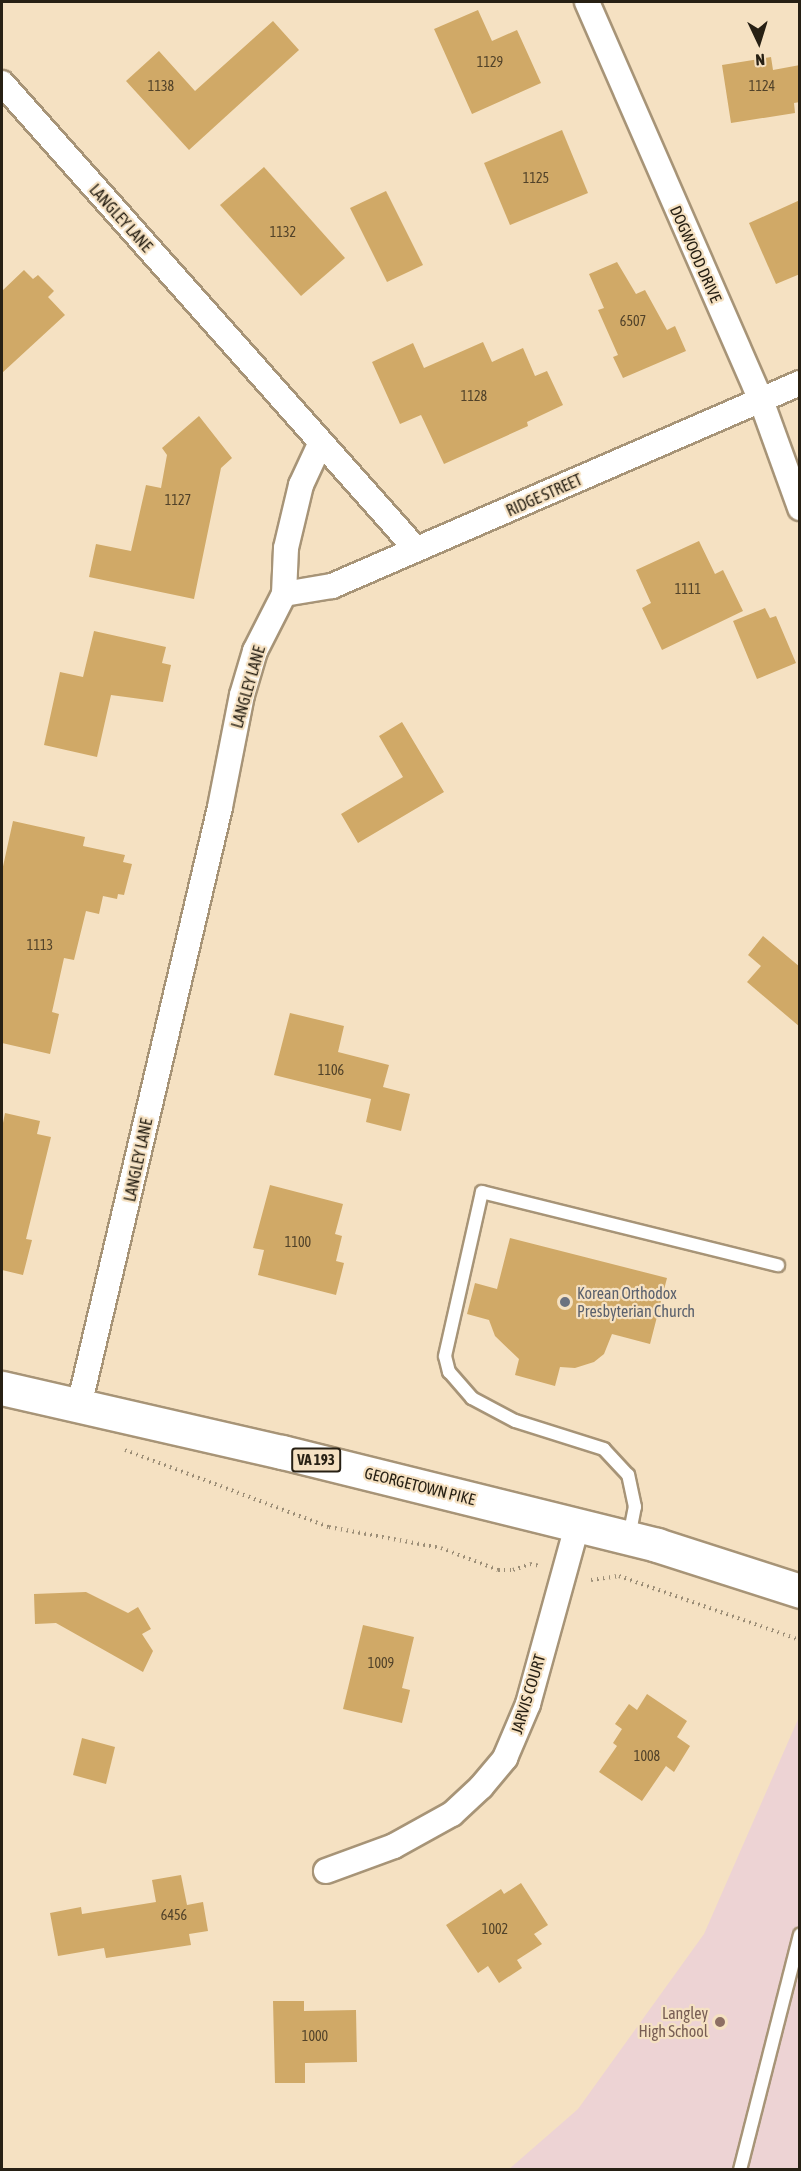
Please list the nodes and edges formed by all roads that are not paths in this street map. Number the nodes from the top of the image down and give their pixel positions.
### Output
1 (587, 2) edge
2 (2, 83) edge
3 (800, 383) edge
4 (761, 400) junction
5 (320, 444) junction
6 (800, 508) edge
7 (415, 548) junction
8 (284, 594) junction
9 (778, 1265) dead end
10 (2, 1388) edge
11 (79, 1406) junction
12 (577, 1526) junction
13 (629, 1538) junction
14 (800, 1591) edge
15 (326, 1871) dead end
16 (800, 1935) edge
17 (740, 2169) edge

1 - 4 street, DOGWOOD DRIVE
2 - 5 street, LANGLEY LANE
3 - 4 street, RIDGE STREET
4 - 6 street, DOGWOOD DRIVE
4 - 7 street, RIDGE STREET
5 - 7 street
5 - 8 street, LANGLEY LANE
7 - 8 street, RIDGE STREET
8 - 11 street, LANGLEY LANE
9 - 13 lane
10 - 11 main road, GEORGETOWN PIKE / VA 193
11 - 12 main road, GEORGETOWN PIKE / VA 193
12 - 13 main road, GEORGETOWN PIKE / VA 193
12 - 15 street, JARVIS COURT
13 - 14 main road, GEORGETOWN PIKE / VA 193
16 - 17 lane

